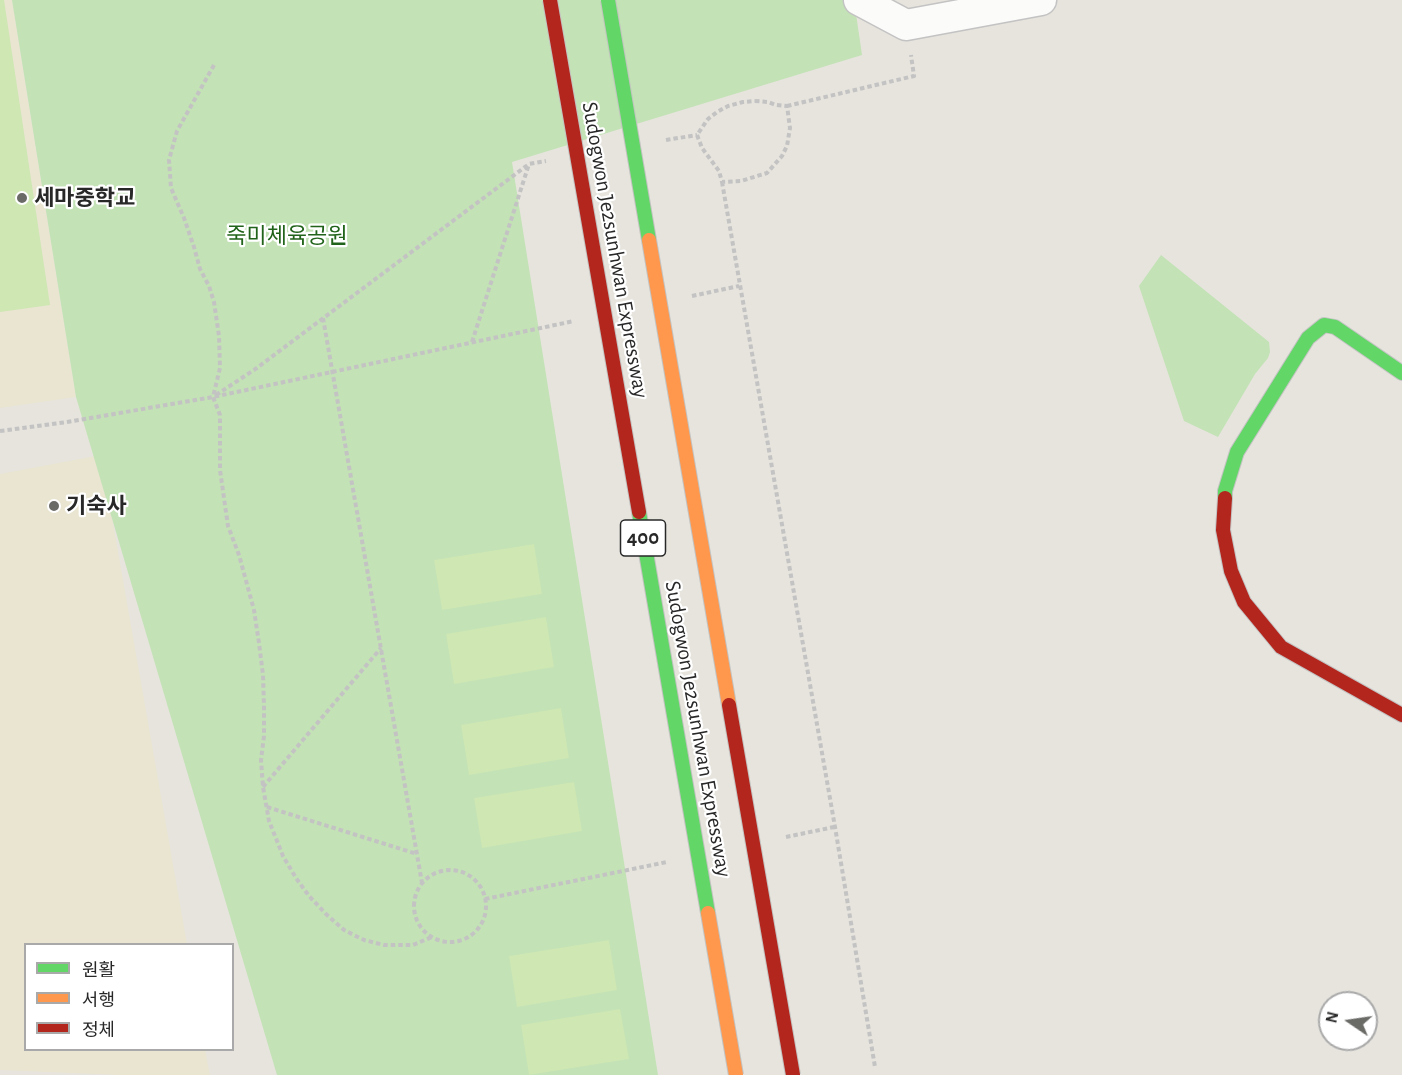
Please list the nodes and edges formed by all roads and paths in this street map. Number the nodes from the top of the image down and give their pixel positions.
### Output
1 (550, 0) edge
2 (608, 0) edge
3 (859, 0) edge
4 (1041, 0) edge
5 (906, 25) junction
6 (214, 65) dead end
7 (787, 106) junction
8 (698, 135) junction
9 (664, 141) dead end
10 (552, 160) dead end
11 (529, 164) junction
12 (722, 183) junction
13 (739, 286) junction
14 (681, 298) dead end
15 (323, 318) junction
16 (577, 320) dead end
17 (472, 343) junction
18 (332, 372) junction
19 (1402, 373) edge
20 (213, 397) junction
21 (0, 431) edge
22 (381, 648) junction
23 (1402, 715) edge
24 (263, 788) junction
25 (266, 806) junction
26 (835, 827) junction
27 (776, 839) dead end
28 (417, 854) junction
29 (672, 861) dead end
30 (422, 884) junction
31 (485, 899) junction
32 (432, 937) junction
33 (875, 1066) dead end
34 (736, 1075) edge
35 (793, 1075) edge

1 - 34 main road, Sudogwon Je2sunhwan Expressway / 400, bridge
2 - 35 main road, Sudogwon Je2sunhwan Expressway / 400, bridge
3 - 5 street
4 - 5 street
5 - 7 path
6 - 20 path
7 - 8 path
7 - 12 path
8 - 9 path
8 - 12 path
10 - 11 path
11 - 15 path
11 - 17 path
12 - 13 path
13 - 14 path
13 - 26 path
15 - 18 path
15 - 20 path
16 - 17 path
17 - 18 path
18 - 20 path
18 - 22 path
19 - 23 main road
20 - 21 path
20 - 24 path
22 - 24 path
22 - 28 path
24 - 25 path
25 - 28 path
25 - 32 path
26 - 27 path
26 - 33 path
28 - 30 path
29 - 31 path
30 - 31 path
30 - 32 path
31 - 32 path

